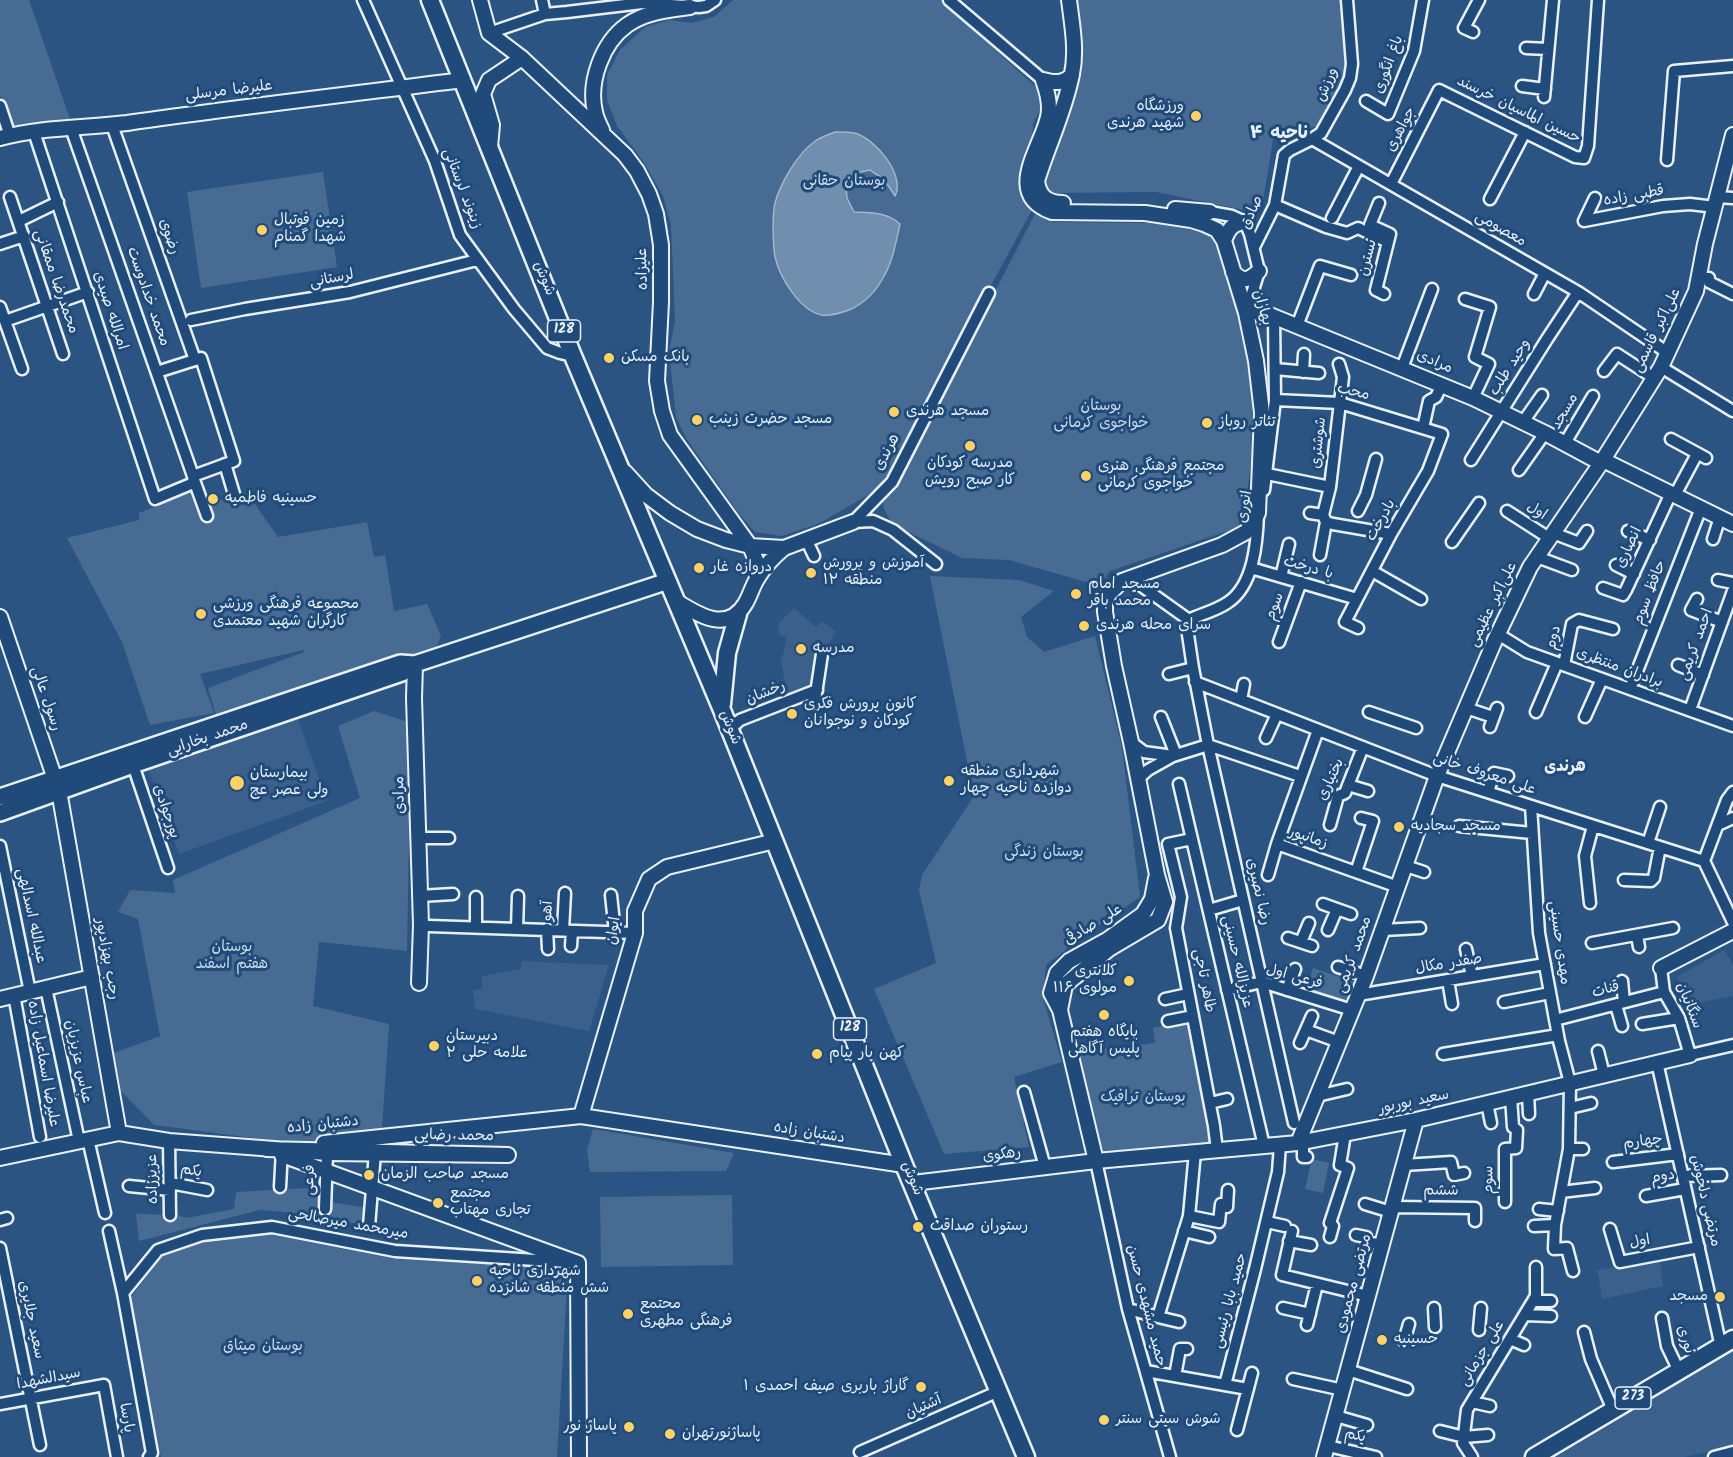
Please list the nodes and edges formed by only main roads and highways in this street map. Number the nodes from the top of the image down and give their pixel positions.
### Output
1 (430, 0) edge
2 (668, 581) junction
3 (738, 614) road end
4 (722, 710) junction
5 (161, 749) junction
6 (57, 785) junction
7 (0, 797) edge
8 (0, 813) edge
9 (1727, 1343) edge
10 (1026, 1457) edge
11 (1534, 1457) edge

1 - 2 main road, شوش / 128
2 - 4 main road, شوش / 128
2 - 5 main road, محمد بخارایی
3 - 4 main road
4 - 10 main road, شوش / 128
5 - 6 main road, محمد بخارایی
5 - 6 main road, محمد بخارایی
6 - 7 main road, محمد بخارایی
6 - 8 main road, محمد بخارایی
9 - 11 main road, 273

